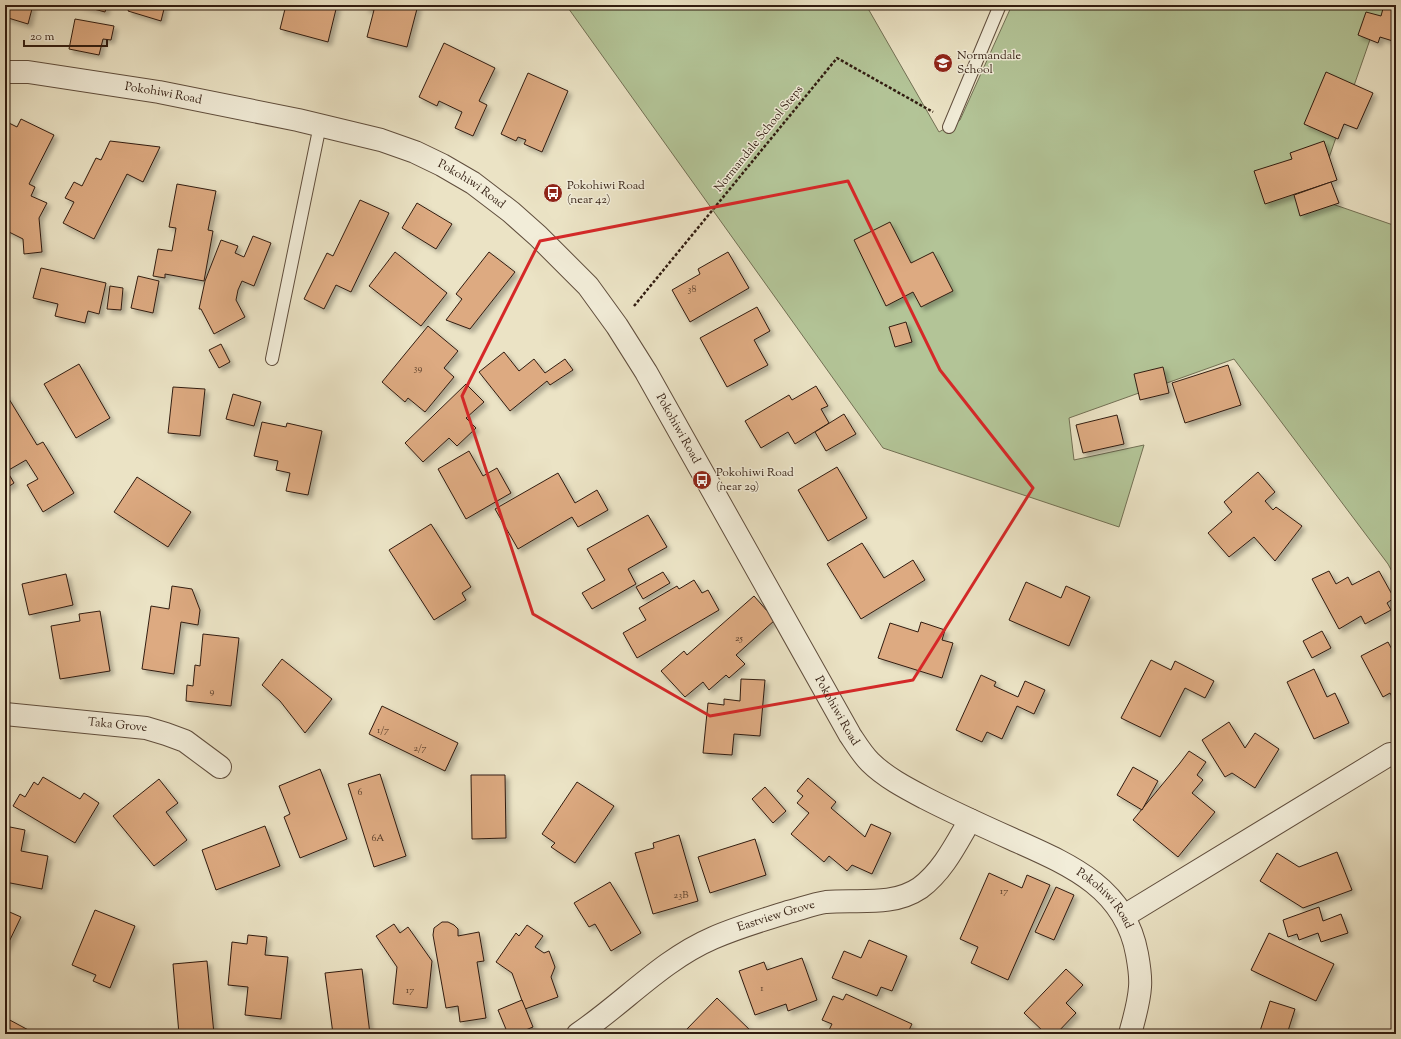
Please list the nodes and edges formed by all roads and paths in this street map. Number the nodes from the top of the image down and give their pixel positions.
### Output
1 (1000, 5) edge
2 (5, 72) edge
3 (937, 114) dead end
4 (320, 126) junction
5 (949, 127) dead end
6 (617, 326) junction
7 (272, 359) dead end
8 (5, 714) edge
9 (1390, 754) dead end
10 (220, 767) dead end
11 (970, 820) junction
12 (1124, 916) junction
13 (578, 1034) edge
14 (1130, 1034) edge

1 - 5 lane
2 - 4 street, Pokohiwi Road
3 - 6 path, Normandale School Steps
4 - 6 street, Pokohiwi Road
4 - 7 lane
6 - 11 street, Pokohiwi Road
8 - 10 street, Taka Grove
9 - 12 street
11 - 12 street, Pokohiwi Road
11 - 13 street, Eastview Grove
12 - 14 street, Pokohiwi Road

